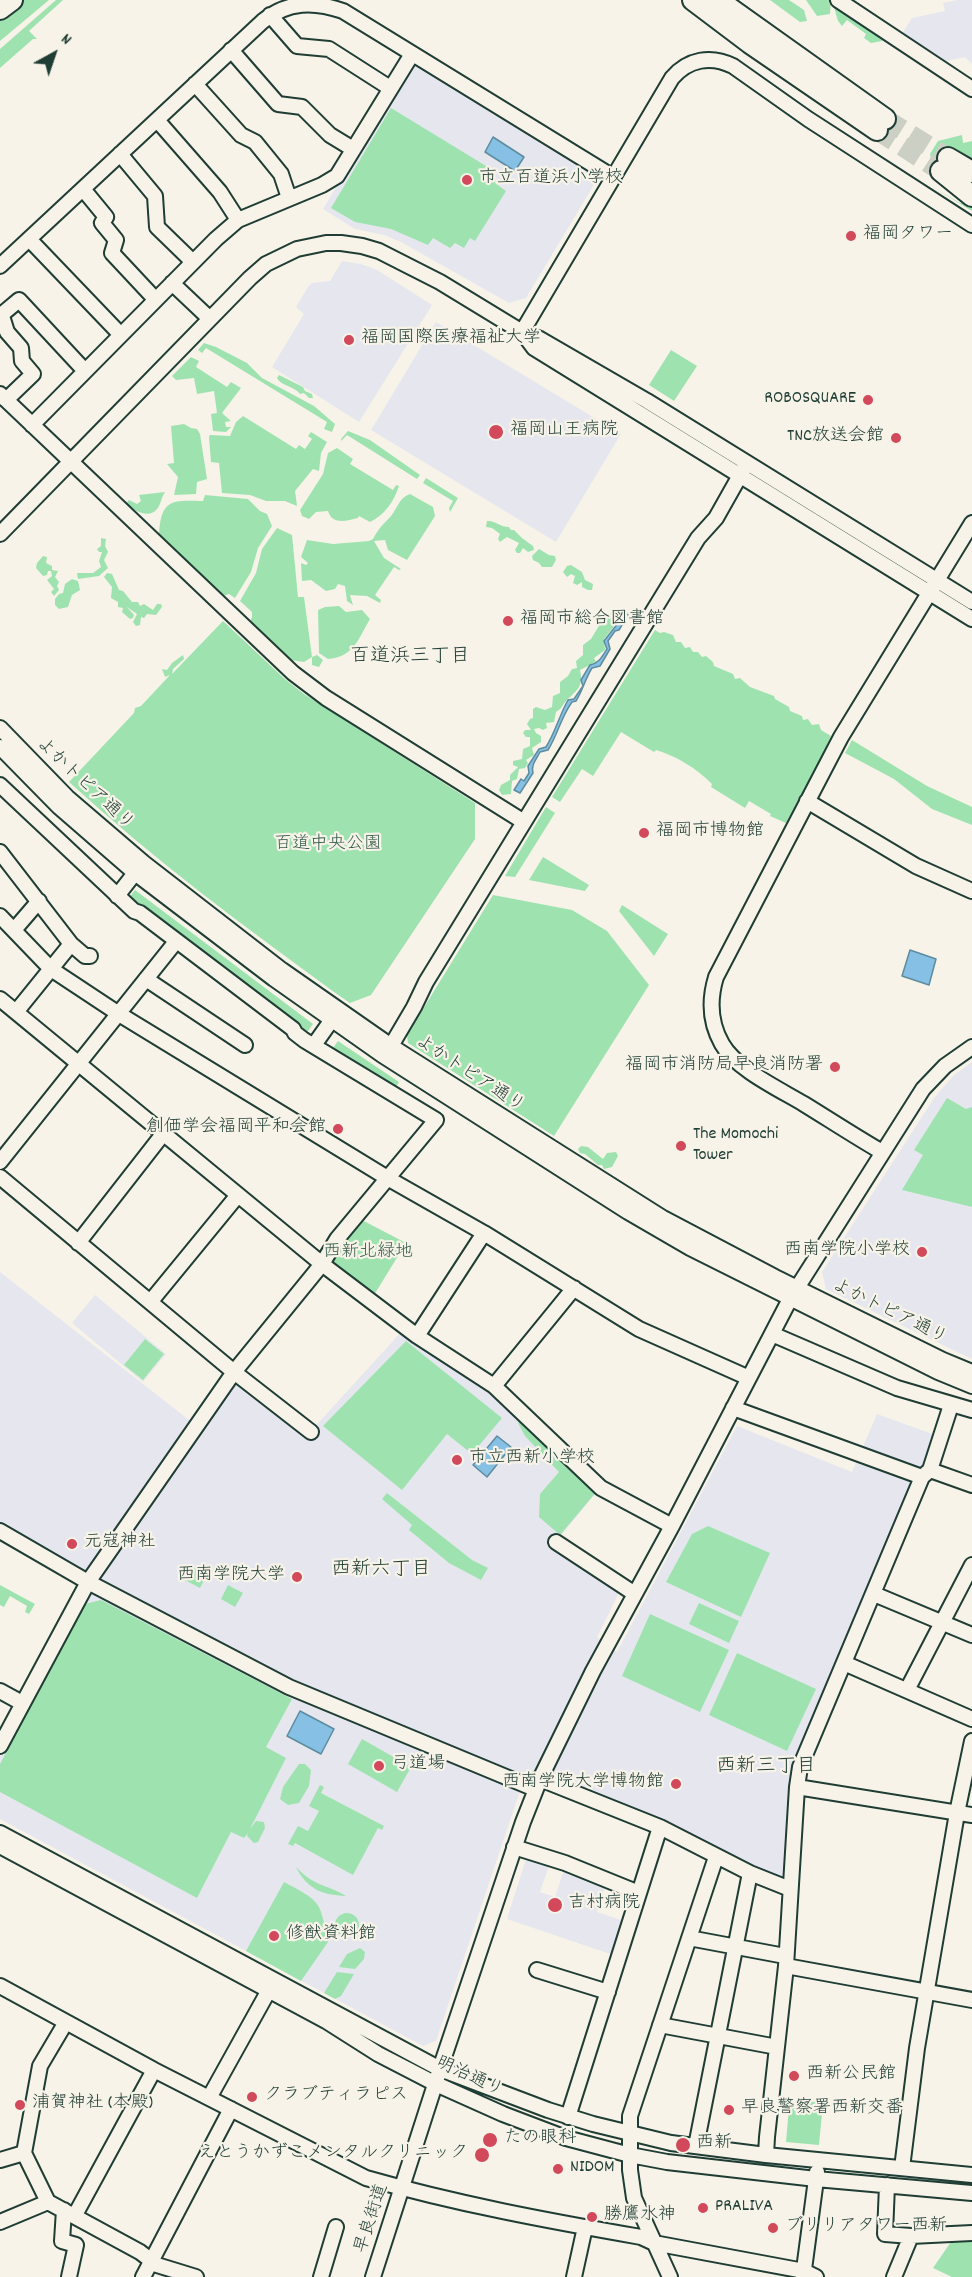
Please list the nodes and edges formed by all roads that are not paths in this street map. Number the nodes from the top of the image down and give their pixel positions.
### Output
1 (12, 0) edge
2 (693, 0) edge
3 (718, 0) edge
4 (838, 0) edge
5 (303, 2) edge
6 (346, 5) edge
7 (0, 9) edge
8 (270, 15) junction
9 (231, 50) junction
10 (412, 54) junction
11 (195, 84) junction
12 (390, 88) junction
13 (972, 89) edge
14 (157, 120) junction
15 (353, 150) junction
16 (120, 154) junction
17 (945, 164) junction
18 (972, 171) edge
19 (613, 177) junction
20 (83, 189) junction
21 (972, 191) edge
22 (972, 196) edge
23 (288, 198) junction
24 (238, 220) junction
25 (972, 225) edge
26 (29, 238) junction
27 (193, 262) junction
28 (0, 266) edge
29 (172, 283) junction
30 (155, 299) junction
31 (1, 316) edge
32 (209, 318) junction
33 (522, 332) junction
34 (120, 334) junction
35 (85, 370) junction
36 (3, 397) edge
37 (32, 425) junction
38 (70, 462) junction
39 (744, 469) junction
40 (972, 523) edge
41 (0, 534) edge
42 (937, 580) junction
43 (928, 593) junction
44 (972, 602) edge
45 (972, 619) edge
46 (0, 728) edge
47 (0, 747) edge
48 (0, 785) edge
49 (807, 801) junction
50 (524, 822) junction
51 (0, 852) edge
52 (135, 873) junction
53 (972, 891) edge
54 (117, 896) junction
55 (39, 900) junction
56 (0, 916) edge
57 (14, 930) junction
58 (71, 944) junction
59 (174, 944) dead end
60 (90, 956) dead end
61 (51, 969) junction
62 (146, 979) junction
63 (0, 999) edge
64 (16, 1012) junction
65 (119, 1014) junction
66 (331, 1021) junction
67 (245, 1045) dead end
68 (314, 1046) junction
69 (391, 1046) junction
70 (972, 1047) edge
71 (79, 1064) junction
72 (163, 1134) junction
73 (882, 1152) junction
74 (0, 1162) edge
75 (0, 1177) edge
76 (389, 1179) junction
77 (238, 1195) junction
78 (484, 1233) junction
79 (78, 1243) junction
80 (322, 1264) junction
81 (574, 1288) junction
82 (794, 1293) junction
83 (151, 1301) junction
84 (772, 1334) junction
85 (417, 1336) junction
86 (234, 1372) junction
87 (972, 1372) edge
88 (749, 1378) junction
89 (494, 1386) junction
90 (972, 1386) edge
91 (972, 1395) edge
92 (951, 1405) junction
93 (734, 1408) junction
94 (971, 1410) edge
95 (311, 1432) dead end
96 (926, 1474) junction
97 (972, 1485) edge
98 (672, 1526) junction
99 (0, 1531) edge
100 (556, 1542) dead end
101 (972, 1565) edge
102 (88, 1582) junction
103 (635, 1594) junction
104 (874, 1594) junction
105 (941, 1623) junction
106 (972, 1635) edge
107 (844, 1663) junction
108 (907, 1690) junction
109 (0, 1691) edge
110 (22, 1703) junction
111 (972, 1719) edge
112 (972, 1741) edge
113 (0, 1746) edge
114 (537, 1784) junction
115 (797, 1787) junction
116 (957, 1812) junction
117 (972, 1815) edge
118 (660, 1827) junction
119 (0, 1833) edge
120 (0, 1846) edge
121 (514, 1847) junction
122 (716, 1857) junction
123 (750, 1873) junction
124 (790, 1889) junction
125 (639, 1893) junction
126 (689, 1938) junction
127 (735, 1947) junction
128 (786, 1961) junction
129 (537, 1970) dead end
130 (0, 1986) edge
131 (269, 1990) junction
132 (608, 1992) junction
133 (928, 1993) junction
134 (972, 2000) edge
135 (66, 2022) junction
136 (660, 2025) junction
137 (718, 2036) junction
138 (777, 2047) junction
139 (440, 2069) junction
140 (154, 2070) junction
141 (436, 2084) junction
142 (209, 2098) junction
143 (231, 2109) junction
144 (568, 2117) junction
145 (629, 2133) junction
146 (696, 2146) junction
147 (24, 2154) junction
148 (630, 2155) junction
149 (766, 2155) junction
150 (0, 2160) edge
151 (818, 2160) junction
152 (902, 2168) junction
153 (972, 2175) edge
154 (816, 2179) junction
155 (887, 2185) junction
156 (402, 2188) junction
157 (972, 2193) edge
158 (48, 2202) junction
159 (69, 2212) junction
160 (0, 2222) edge
161 (336, 2227) dead end
162 (585, 2228) junction
163 (972, 2233) edge
164 (912, 2236) junction
165 (654, 2243) junction
166 (151, 2261) junction
167 (770, 2270) edge
168 (808, 2275) edge
169 (69, 2277) edge
170 (143, 2277) edge
171 (196, 2277) edge
172 (321, 2277) edge
173 (373, 2277) edge
174 (574, 2277) edge
175 (670, 2277) edge
176 (894, 2277) edge

1 - 7 highway
2 - 3 highway
4 - 13 street
5 - 6 street
5 - 8 street
6 - 10 street
8 - 9 street
8 - 12 street
9 - 11 street
9 - 15 street
10 - 12 street
10 - 19 street
11 - 14 street
11 - 23 street
12 - 15 street
14 - 16 street
14 - 24 street
15 - 23 street
16 - 20 street
16 - 27 street
17 - 18 highway
17 - 21 highway
17 - 22 highway
19 - 25 street
19 - 33 street
20 - 26 street
20 - 30 street
23 - 24 street
24 - 27 street
26 - 28 street
26 - 34 street
27 - 29 street
29 - 30 street
29 - 32 street
30 - 34 street
31 - 35 street
31 - 36 street
32 - 33 street
32 - 38 street
33 - 39 street
34 - 35 street
35 - 37 street
36 - 37 street
37 - 38 street
38 - 41 street
38 - 50 street
39 - 42 street
39 - 43 street
39 - 50 street
40 - 42 street
42 - 43 street
42 - 44 street
43 - 45 street
43 - 49 street
46 - 69 street, よかトピア通り
47 - 52 street, よかトピア通り
48 - 54 street
49 - 53 street
49 - 73 street
50 - 69 street
51 - 55 street
52 - 54 street
52 - 66 street, よかトピア通り
54 - 68 street
55 - 57 street
55 - 58 street
56 - 57 street
57 - 61 street
58 - 60 street
58 - 61 street
59 - 62 street
61 - 64 street
61 - 65 street
62 - 65 street
62 - 67 street
63 - 64 street
64 - 71 street
65 - 71 street
65 - 76 street
66 - 68 street
66 - 82 street, よかトピア通り
68 - 76 street
69 - 82 street, よかトピア通り
70 - 73 street, 早良街道
71 - 72 street
71 - 74 street
72 - 77 street
72 - 79 street
73 - 82 street, 早良街道
75 - 79 street
76 - 78 street
76 - 80 street
77 - 80 street
77 - 83 street
78 - 81 street
78 - 85 street
79 - 83 street
80 - 85 street
80 - 86 street
81 - 88 street
81 - 89 street
82 - 84 street, 早良街道
82 - 87 street, よかトピア通り
82 - 90 street, よかトピア通り
83 - 86 street
84 - 88 street, 早良街道
84 - 92 street
85 - 89 street
86 - 95 street
86 - 102 street
88 - 93 street, 早良街道
89 - 98 street
91 - 94 street
92 - 94 street
92 - 96 street
93 - 96 street
93 - 98 street, 早良街道
96 - 97 street
96 - 104 street
98 - 103 street, 早良街道
99 - 102 street
100 - 103 street
101 - 105 street
102 - 110 street
102 - 114 street
103 - 114 street, 早良街道
104 - 105 street
104 - 107 street
105 - 106 street
105 - 108 street
107 - 108 street
107 - 115 street
108 - 111 street
109 - 110 street
110 - 113 street
112 - 116 street
114 - 118 street
114 - 121 street, 早良街道
115 - 116 street
115 - 124 street
116 - 117 street
116 - 133 street
118 - 122 street
118 - 125 street
119 - 139 street, 明治通り
120 - 131 street, 明治通り
121 - 125 street
121 - 139 street, 早良街道
122 - 123 street
122 - 126 street
123 - 124 street
123 - 127 street
124 - 128 street
125 - 132 street
126 - 127 street
126 - 136 street
127 - 128 street
127 - 137 street
128 - 133 street
128 - 138 street
129 - 132 street
130 - 135 street
131 - 141 street, 明治通り
131 - 142 street
132 - 144 street
133 - 134 street
133 - 152 street
135 - 140 street
135 - 147 street
136 - 137 street
136 - 145 street
137 - 138 street
137 - 146 street
138 - 149 street
139 - 141 street, 早良街道
139 - 144 street, 明治通り
140 - 142 street
140 - 159 street
141 - 148 street, 明治通り
141 - 156 street, 早良街道
142 - 143 street
143 - 156 street
143 - 166 street
144 - 145 street, 明治通り
145 - 146 street, 明治通り
145 - 148 street
146 - 149 street, 明治通り
147 - 150 street
147 - 158 street
148 - 154 street, 明治通り
148 - 165 street
149 - 151 street, 明治通り
151 - 152 street, 明治通り
151 - 154 street
152 - 153 street, 明治通り
154 - 155 street, 明治通り
154 - 168 street
155 - 157 street, 明治通り
155 - 164 street
156 - 162 street
156 - 173 street, 早良街道
158 - 159 street
158 - 160 street
159 - 166 street
159 - 169 street
161 - 172 street
162 - 165 street
162 - 174 street
163 - 164 street
164 - 176 street
165 - 167 street
165 - 175 street
166 - 170 street
166 - 171 street
167 - 168 street

